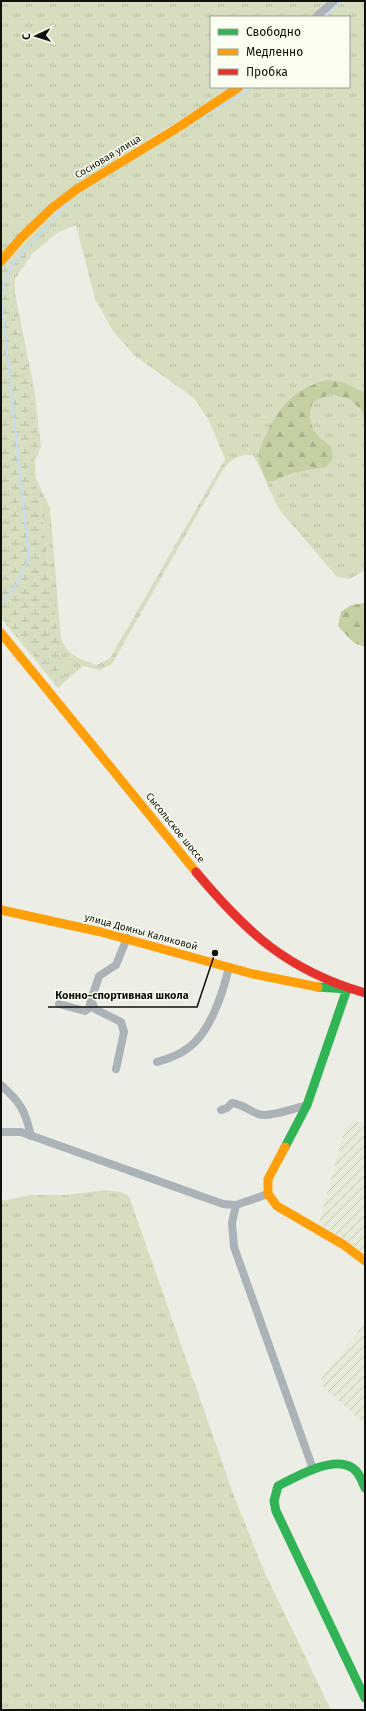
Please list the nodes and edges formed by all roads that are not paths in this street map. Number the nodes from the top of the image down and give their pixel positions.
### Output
1 (334, 1) edge
2 (317, 16) edge
3 (237, 88) edge
4 (1, 261) edge
5 (1, 633) edge
6 (1, 910) edge
7 (127, 938) junction
8 (229, 967) junction
9 (347, 989) junction
10 (365, 993) edge
11 (91, 1000) junction
12 (59, 1004) dead end
13 (158, 1062) dead end
14 (116, 1070) dead end
15 (1, 1085) edge
16 (307, 1105) junction
17 (221, 1110) dead end
18 (3, 1130) edge
19 (32, 1136) junction
20 (268, 1194) junction
21 (236, 1205) junction
22 (365, 1261) edge
23 (313, 1468) junction
24 (365, 1488) edge
25 (365, 1698) edge

1 - 2 street
3 - 4 main road, Сосновая улица
5 - 9 main road, Сысольское шоссе
6 - 7 main road, улица Домны Каликовой
7 - 8 main road, улица Домны Каликовой
7 - 11 street
8 - 9 main road, улица Домны Каликовой
8 - 13 street
9 - 10 main road, Сысольское шоссе
9 - 16 main road
11 - 12 street
11 - 14 street
15 - 19 street
16 - 17 street
16 - 20 main road
18 - 19 street
19 - 21 street
20 - 21 street
20 - 22 main road
21 - 23 street
23 - 24 main road
23 - 25 main road

